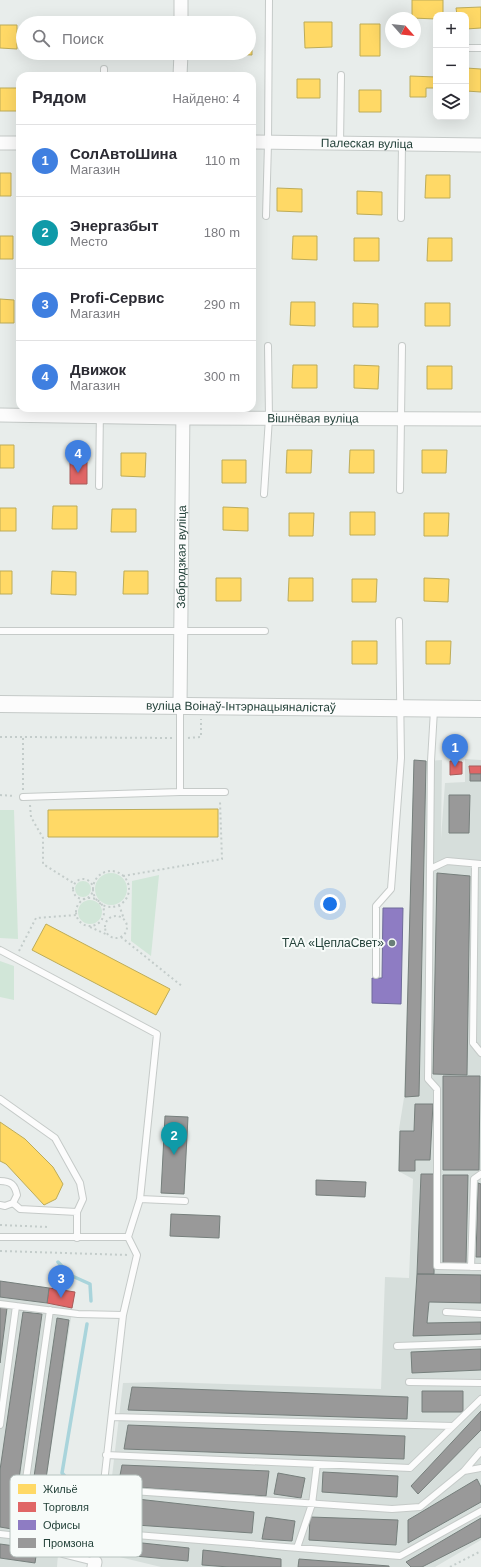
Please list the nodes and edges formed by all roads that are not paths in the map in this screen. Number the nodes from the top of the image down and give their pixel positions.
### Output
1 (181, 0) edge
2 (269, 0) edge
3 (181, 16) edge
4 (469, 48) edge
5 (481, 48) edge
6 (181, 60) edge
7 (180, 72) edge
8 (341, 75) dead end
9 (256, 142) edge
10 (0, 143) edge
11 (16, 143) edge
12 (268, 143) junction
13 (340, 144) junction
14 (402, 144) junction
15 (481, 145) edge
16 (266, 216) dead end
17 (401, 218) dead end
18 (268, 346) dead end
19 (402, 346) dead end
20 (100, 412) edge
21 (183, 413) edge
22 (0, 414) edge
23 (269, 418) junction
24 (402, 419) junction
25 (481, 419) edge
26 (99, 486) dead end
27 (400, 490) dead end
28 (264, 494) dead end
29 (399, 621) dead end
30 (0, 631) edge
31 (265, 631) dead end
32 (180, 632) junction
33 (0, 704) edge
34 (180, 706) junction
35 (401, 708) junction
36 (434, 708) junction
37 (481, 709) edge
38 (180, 792) junction
39 (222, 792) road end
40 (26, 797) road end
41 (478, 864) edge
42 (430, 869) junction
43 (0, 950) edge
44 (376, 975) dead end
45 (481, 1053) edge
46 (0, 1099) edge
47 (481, 1174) edge
48 (478, 1179) edge
49 (0, 1181) edge
50 (140, 1200) junction
51 (185, 1201) dead end
52 (13, 1203) junction
53 (0, 1205) edge
54 (77, 1212) junction
55 (0, 1237) edge
56 (128, 1237) junction
57 (77, 1238) junction
58 (471, 1267) junction
59 (481, 1267) edge
60 (0, 1304) edge
61 (16, 1306) junction
62 (50, 1310) junction
63 (446, 1312) dead end
64 (123, 1314) junction
65 (481, 1314) edge
66 (481, 1343) edge
67 (397, 1346) dead end
68 (409, 1382) dead end
69 (481, 1383) edge
70 (481, 1399) edge
71 (112, 1417) junction
72 (0, 1425) edge
73 (452, 1426) junction
74 (481, 1452) edge
75 (106, 1455) junction
76 (317, 1464) junction
77 (481, 1468) edge
78 (464, 1471) junction
79 (27, 1475) edge
80 (104, 1475) edge
81 (142, 1492) edge
82 (312, 1504) junction
83 (481, 1511) edge
84 (0, 1534) edge
85 (10, 1535) edge
86 (142, 1536) edge
87 (298, 1548) junction
88 (72, 1557) edge
89 (94, 1564) edge

1 - 3 street
2 - 12 lane
4 - 5 lane
6 - 7 street
8 - 13 lane
9 - 12 street, Палеская вуліца
10 - 11 street
12 - 13 street, Палеская вуліца
12 - 16 lane
13 - 14 street, Палеская вуліца
14 - 15 street, Палеская вуліца
14 - 17 lane
18 - 23 lane
19 - 24 lane
20 - 21 street, Вішнёвая вуліца
20 - 22 street, Вішнёвая вуліца
20 - 26 lane
21 - 23 street, Вішнёвая вуліца
21 - 32 street, Забродзкая вуліца
23 - 24 street, Вішнёвая вуліца
23 - 28 lane
24 - 25 street, Вішнёвая вуліца
24 - 27 lane
29 - 35 lane
30 - 32 lane
31 - 32 lane
32 - 34 street, Забродзкая вуліца
33 - 34 street, вуліца Воінаў-Інтэрнацыяналістаў
34 - 35 street, вуліца Воінаў-Інтэрнацыяналістаў
34 - 38 lane
35 - 36 street, вуліца Воінаў-Інтэрнацыяналістаў
35 - 44 lane
36 - 37 street, вуліца Воінаў-Інтэрнацыяналістаў
36 - 42 lane
38 - 39 lane
38 - 40 lane
41 - 42 lane
41 - 45 lane
42 - 58 lane
43 - 50 lane
46 - 54 lane
47 - 48 lane
48 - 58 lane
49 - 52 lane
50 - 51 lane
50 - 56 lane
52 - 53 lane
52 - 54 lane
54 - 57 lane
55 - 57 lane
56 - 57 lane
56 - 64 lane
58 - 59 lane
60 - 61 lane
61 - 62 lane
61 - 72 lane
62 - 64 lane
62 - 79 lane
63 - 65 lane
64 - 71 lane
66 - 67 lane
68 - 69 lane
70 - 73 lane
71 - 73 lane
71 - 75 lane
73 - 76 lane
74 - 78 lane
75 - 76 lane
75 - 80 lane
76 - 82 lane
77 - 78 lane
78 - 82 lane
81 - 82 lane
82 - 87 lane
83 - 87 lane
84 - 85 lane
86 - 87 lane
88 - 89 lane

